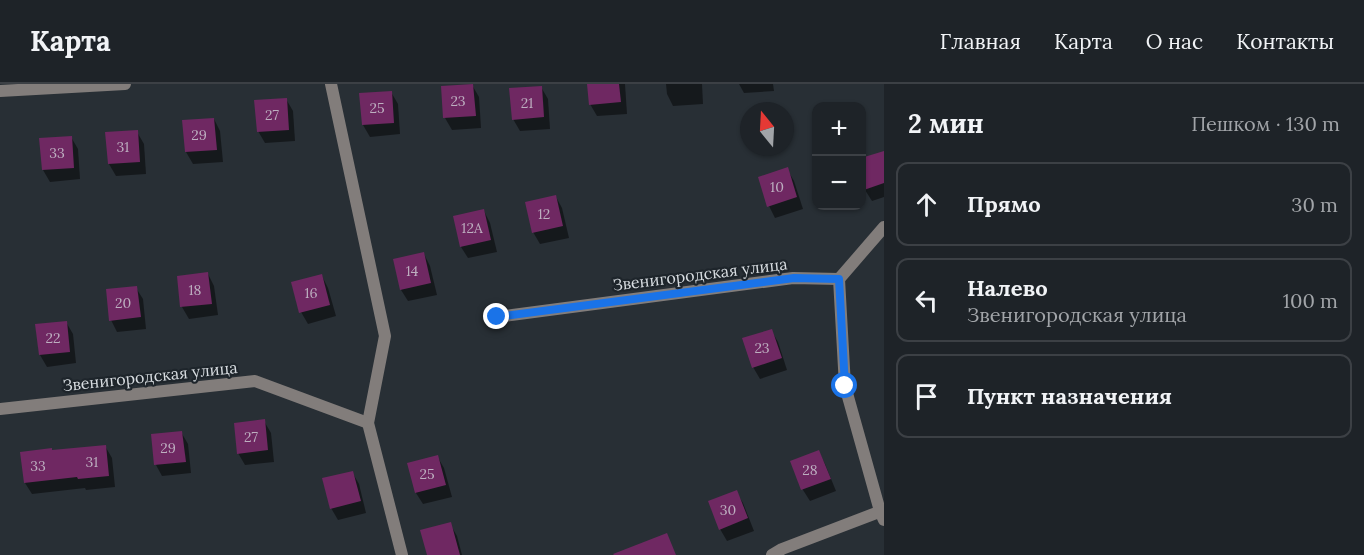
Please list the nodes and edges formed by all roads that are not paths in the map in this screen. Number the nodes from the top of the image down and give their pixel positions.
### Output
1 (125, 84) edge
2 (331, 84) edge
3 (0, 92) edge
4 (884, 227) edge
5 (839, 279) junction
6 (497, 317) dead end
7 (0, 409) edge
8 (368, 423) junction
9 (883, 514) edge
10 (402, 555) edge
11 (772, 555) edge

1 - 3 street
2 - 8 street
4 - 5 street
5 - 6 street, Звенигородская улица
5 - 9 street
7 - 8 street, Звенигородская улица
8 - 10 street
9 - 11 street

